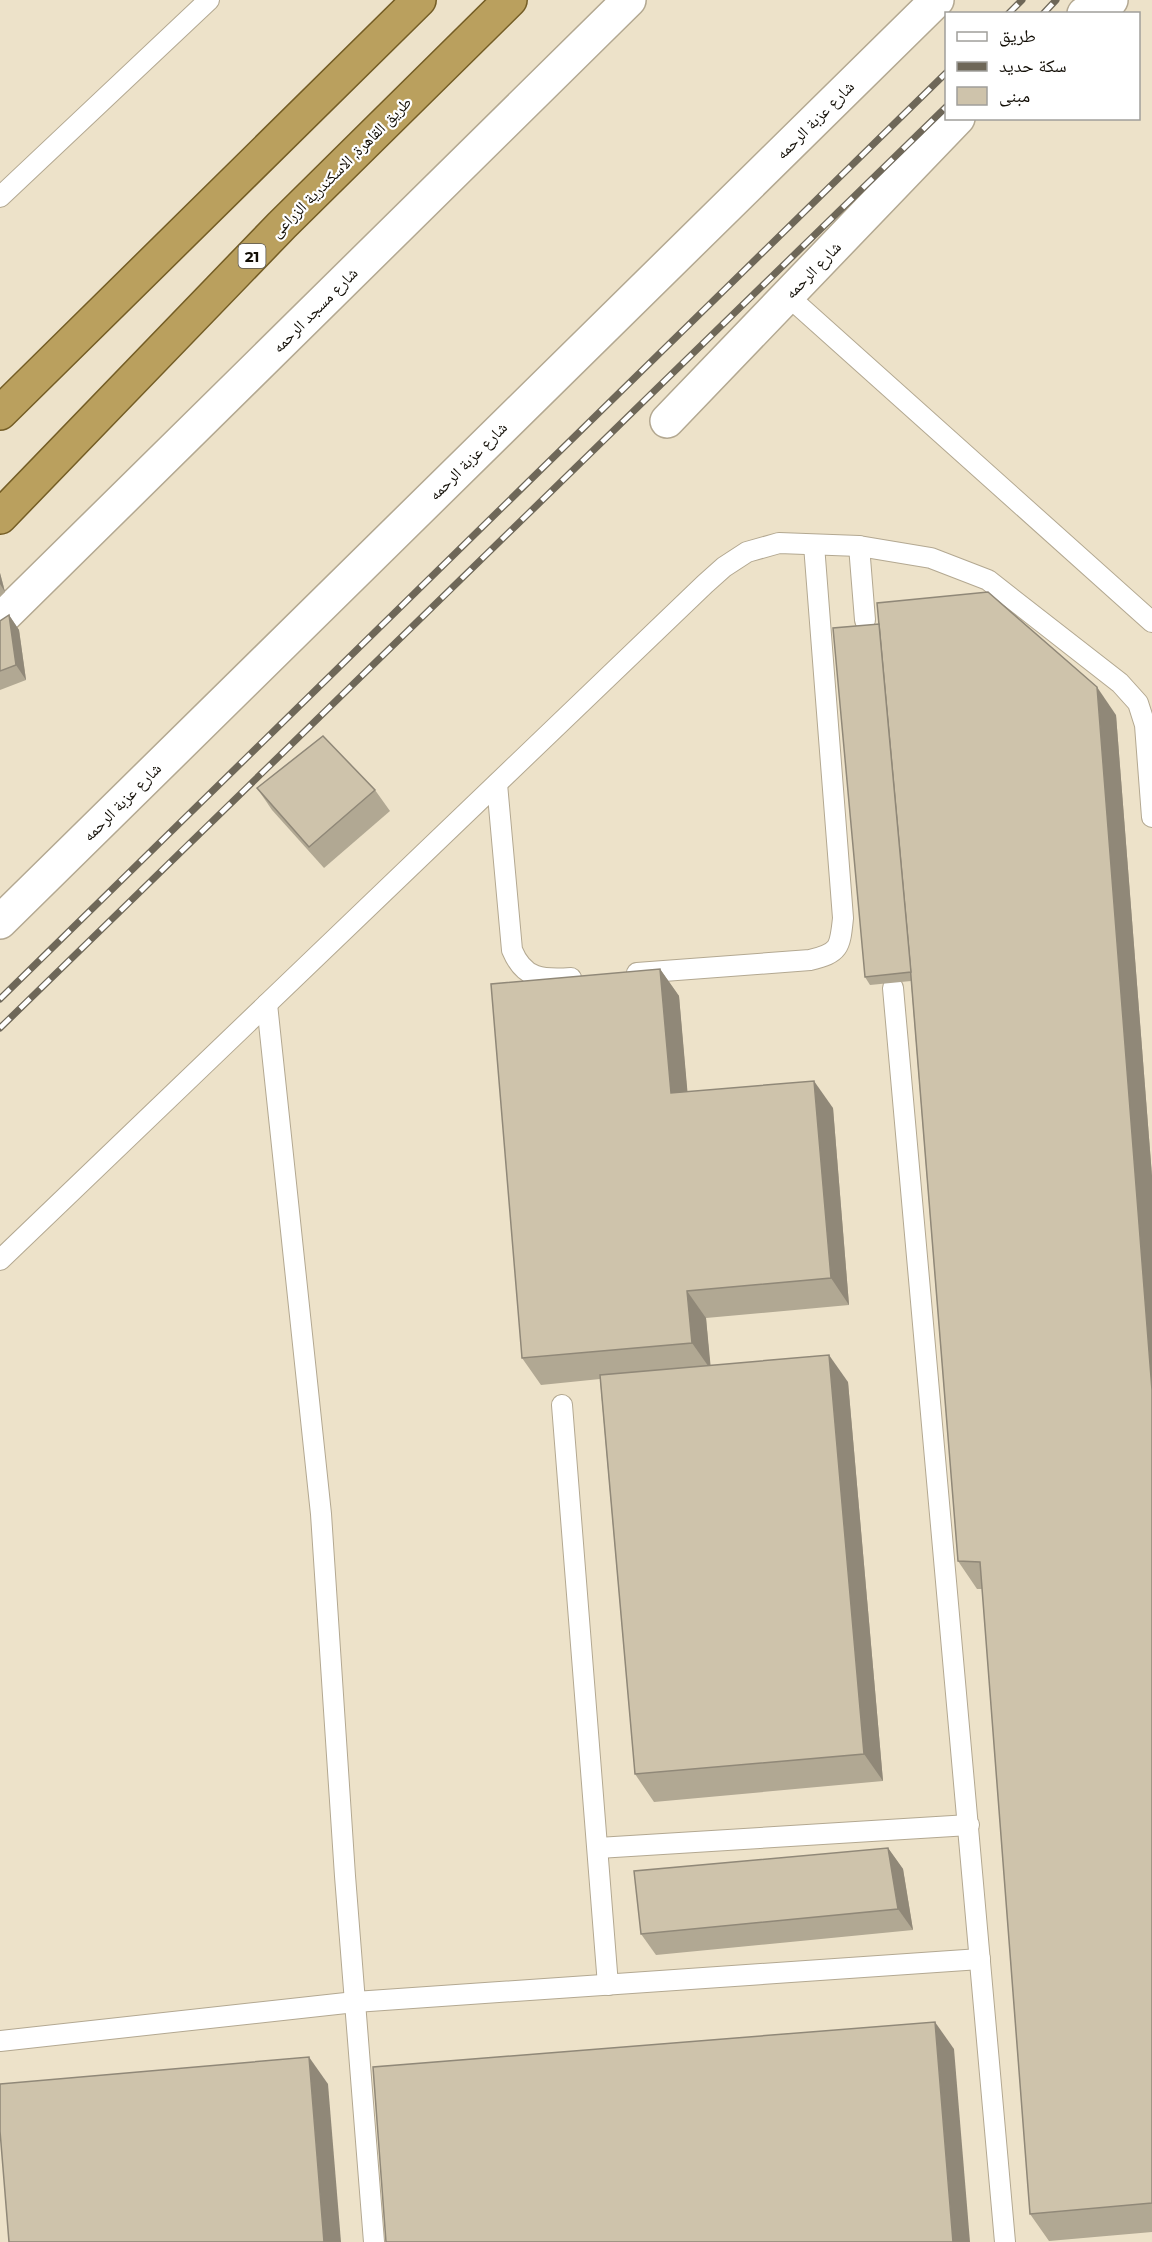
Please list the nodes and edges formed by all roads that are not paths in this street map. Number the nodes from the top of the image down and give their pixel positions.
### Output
1 (209, 0) edge
2 (419, 0) edge
3 (510, 0) edge
4 (629, 0) edge
5 (937, 0) edge
6 (1111, 0) edge
7 (1088, 12) edge
8 (956, 120) edge
9 (0, 198) edge
10 (788, 296) junction
11 (0, 413) edge
12 (667, 421) dead end
13 (0, 517) edge
14 (814, 544) junction
15 (859, 546) junction
16 (0, 620) edge
17 (865, 620) dead end
18 (1152, 622) edge
19 (497, 784) junction
20 (1152, 817) edge
21 (0, 922) edge
22 (619, 975) edge
23 (596, 976) edge
24 (892, 988) dead end
25 (267, 1004) junction
26 (0, 1260) edge
27 (562, 1405) dead end
28 (969, 1825) junction
29 (598, 1848) junction
30 (980, 1959) junction
31 (608, 1985) junction
32 (355, 2002) junction
33 (0, 2041) edge
34 (374, 2242) edge
35 (1005, 2242) edge

1 - 9 lane
2 - 11 highway
3 - 13 highway, طريق القاهرة, الاسكندرية الزراعى / 21
4 - 16 street, شارع مسجد الرحمه
5 - 21 street, شارع عزبة الرحمه
6 - 7 street
8 - 10 street, شارع الرحمه
10 - 12 street, شارع الرحمه
10 - 18 lane
14 - 15 lane
14 - 19 lane
14 - 22 lane
15 - 17 lane
15 - 20 lane
19 - 23 lane
19 - 25 lane
24 - 28 lane
25 - 26 lane
25 - 32 lane
27 - 29 lane
28 - 29 lane
28 - 30 lane
29 - 31 lane
30 - 31 lane
30 - 35 lane
31 - 32 lane
32 - 33 lane
32 - 34 lane

